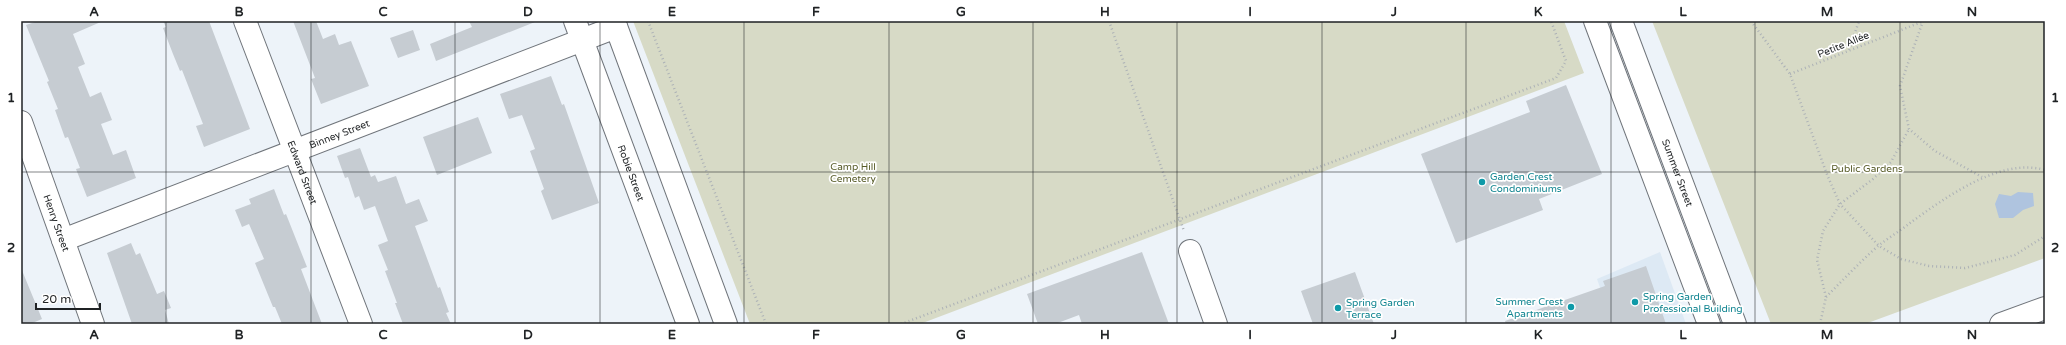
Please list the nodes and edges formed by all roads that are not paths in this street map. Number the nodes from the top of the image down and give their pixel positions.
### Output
1 (245, 21) edge
2 (1595, 21) edge
3 (1621, 21) edge
4 (615, 24) edge
5 (579, 30) edge
6 (21, 122) edge
7 (295, 151) junction
8 (63, 240) junction
9 (1190, 251) dead end
10 (2045, 308) edge
11 (93, 324) edge
12 (361, 324) edge
13 (688, 324) edge
14 (726, 324) edge
15 (1216, 324) edge
16 (1709, 324) edge
17 (1735, 324) edge
18 (2001, 324) edge

1 - 7 street, Edward Street
2 - 16 street
3 - 17 street, Summer Street
4 - 5 street, Binney Street
4 - 14 street
5 - 7 street, Binney Street
5 - 13 street, Robie Street
6 - 8 street, Henry Street
7 - 8 street, Binney Street
7 - 12 street, Edward Street
8 - 11 street, Henry Street
9 - 15 street
10 - 18 street

